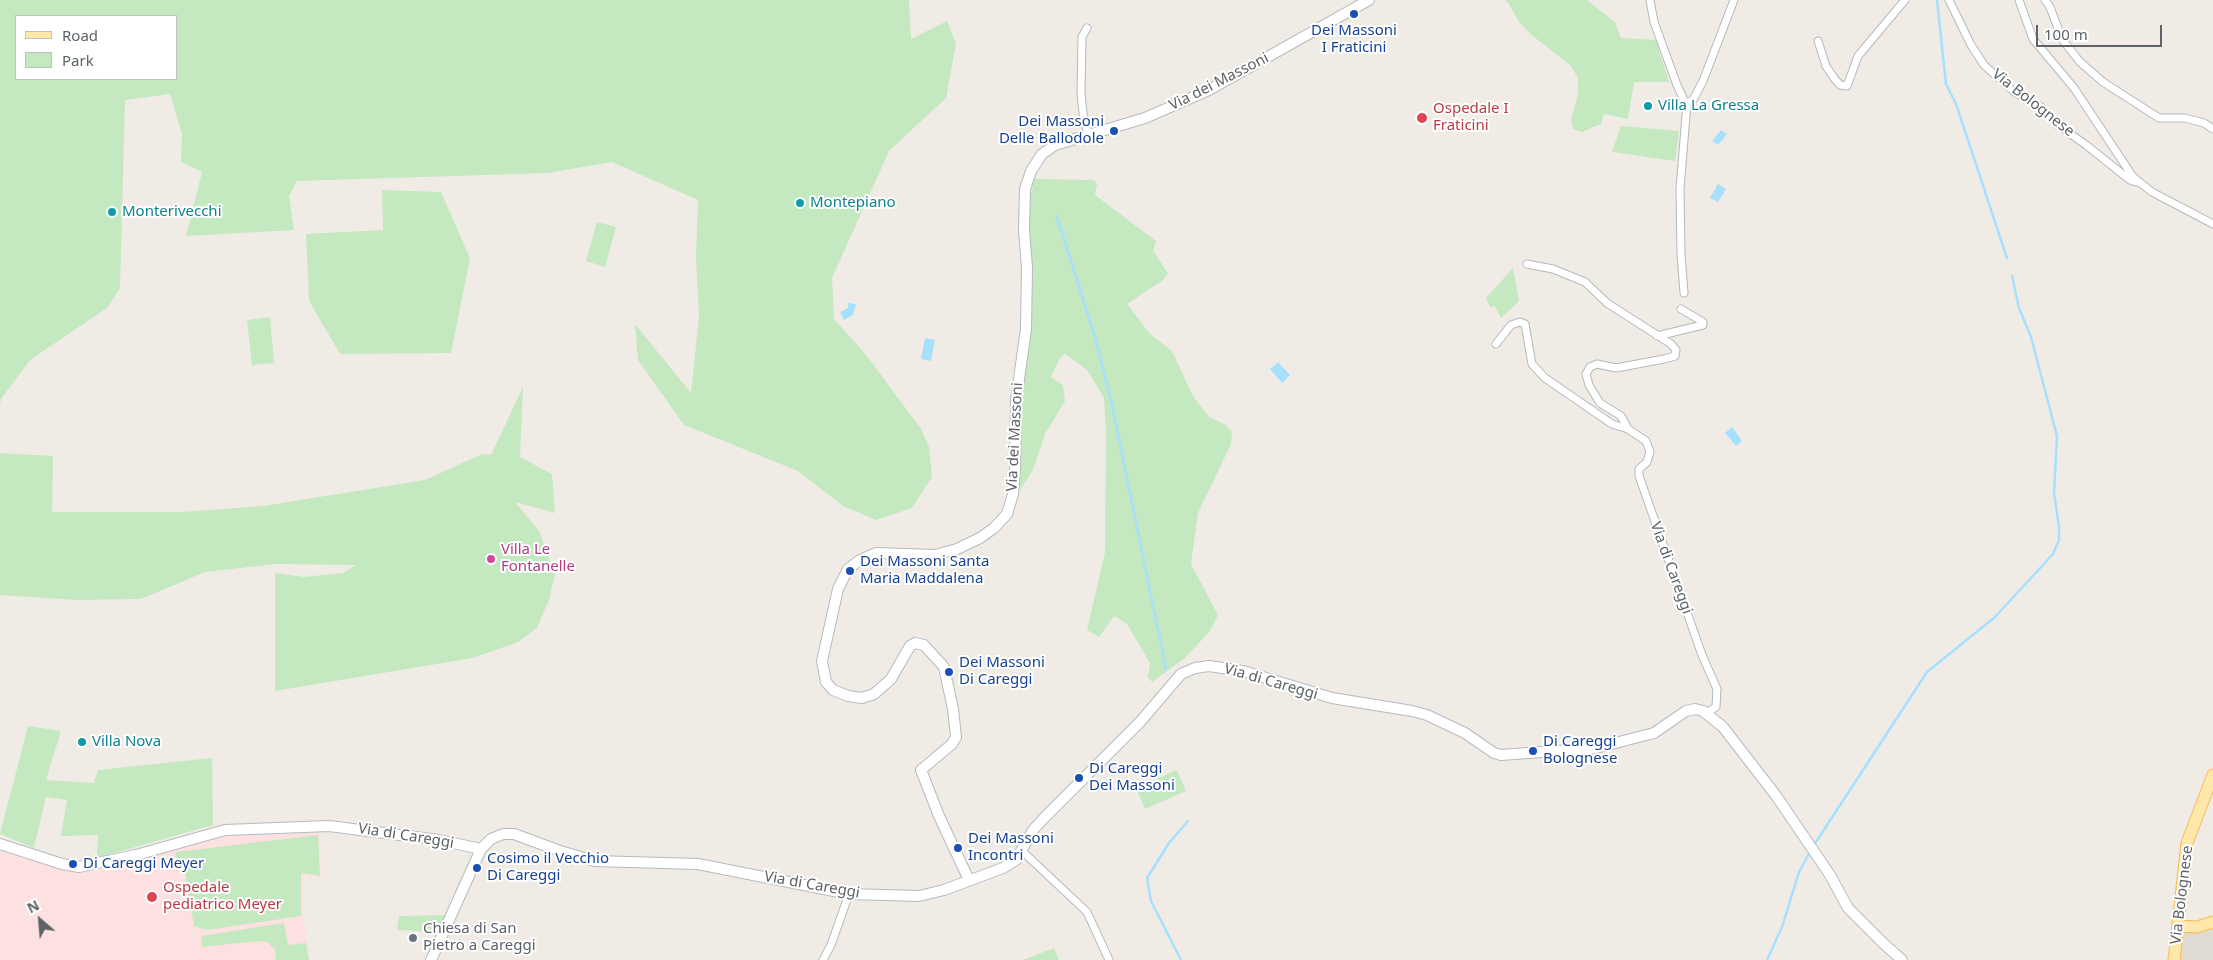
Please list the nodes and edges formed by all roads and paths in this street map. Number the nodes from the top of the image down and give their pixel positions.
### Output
1 (1369, 0) edge
2 (1650, 0) edge
3 (1734, 0) edge
4 (1905, 0) edge
5 (1949, 0) edge
6 (2019, 0) edge
7 (2048, 2) edge
8 (1088, 28) dead end
9 (1818, 41) dead end
10 (1687, 103) junction
11 (2213, 129) edge
12 (1089, 134) junction
13 (2141, 184) junction
14 (2213, 224) edge
15 (1527, 264) dead end
16 (1684, 293) dead end
17 (1681, 309) dead end
18 (1657, 336) junction
19 (1496, 344) dead end
20 (1628, 429) junction
21 (1706, 713) junction
22 (2213, 775) edge
23 (0, 844) edge
24 (481, 849) junction
25 (1021, 850) junction
26 (969, 880) junction
27 (849, 894) junction
28 (2180, 914) junction
29 (2210, 923) edge
30 (2178, 926) junction
31 (431, 960) edge
32 (823, 960) edge
33 (1109, 960) edge
34 (1902, 960) edge
35 (2174, 960) edge

1 - 12 street, Via dei Massoni
2 - 10 street
3 - 10 street
4 - 9 street
5 - 13 street, Via Bolognese
6 - 13 street, Via Bolognese
7 - 11 street
8 - 12 street
10 - 16 street
12 - 26 street, Via dei Massoni
13 - 14 street, Via Bolognese
15 - 18 street, Via di Careggi
17 - 18 street
18 - 20 street, Via di Careggi
19 - 20 street, Via di Careggi
20 - 21 street, Via di Careggi
21 - 25 street, Via di Careggi
21 - 34 street
22 - 28 main road, Via Bolognese
23 - 24 street, Via di Careggi
24 - 27 street, Via di Careggi
24 - 31 street
25 - 26 street, Via di Careggi
25 - 33 street
26 - 27 street, Via di Careggi
27 - 32 street
28 - 29 main road
28 - 30 main road, Via Bolognese
29 - 30 main road
30 - 35 main road, Via Bolognese

